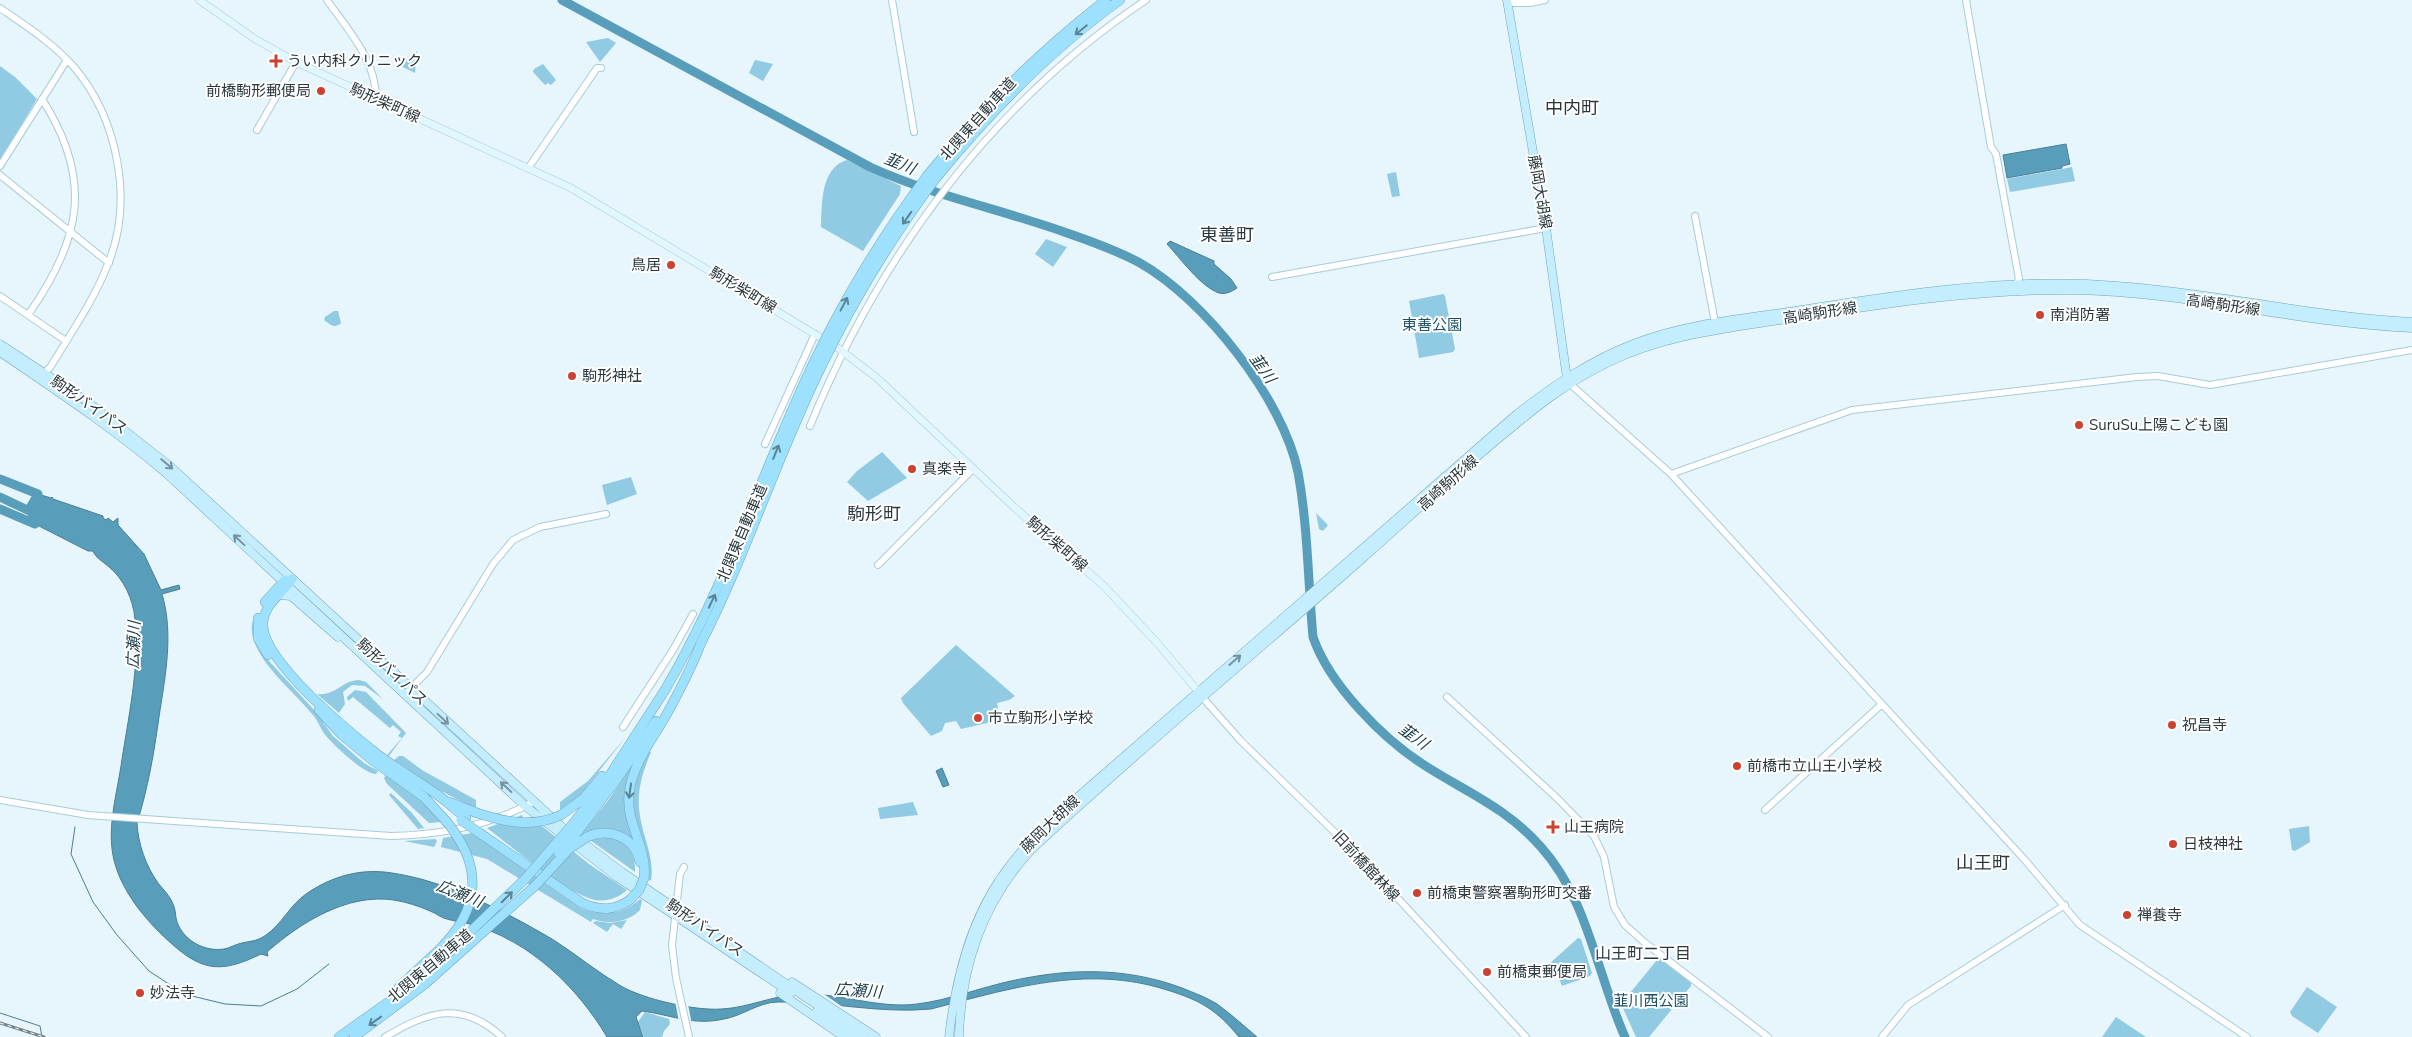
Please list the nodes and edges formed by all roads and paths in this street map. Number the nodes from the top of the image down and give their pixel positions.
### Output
1 (199, 0) edge
2 (327, 0) edge
3 (892, 0) edge
4 (1106, 0) edge
5 (1120, 0) edge
6 (1146, 0) edge
7 (1545, 0) edge
8 (1966, 0) edge
9 (1507, 2) edge
10 (0, 8) edge
11 (66, 60) junction
12 (296, 62) junction
13 (601, 68) dead end
14 (376, 98) junction
15 (42, 100) junction
16 (257, 130) dead end
17 (914, 132) dead end
18 (0, 166) edge
19 (529, 168) junction
20 (0, 176) edge
21 (931, 177) junction
22 (1695, 216) dead end
23 (1546, 228) junction
24 (71, 233) junction
25 (109, 263) junction
26 (1272, 277) dead end
27 (2016, 287) junction
28 (0, 296) edge
29 (28, 315) junction
30 (2412, 322) edge
31 (1716, 326) junction
32 (2412, 328) edge
33 (815, 334) junction
34 (66, 341) junction
35 (0, 344) edge
36 (2412, 350) edge
37 (0, 352) edge
38 (843, 354) junction
39 (41, 376) junction
40 (1568, 380) junction
41 (810, 426) dead end
42 (765, 444) dead end
43 (973, 468) junction
44 (1671, 474) junction
45 (606, 514) dead end
46 (878, 565) dead end
47 (287, 581) junction
48 (278, 595) junction
49 (693, 614) dead end
50 (358, 651) junction
51 (408, 692) junction
52 (1201, 695) junction
53 (1446, 697) dead end
54 (1882, 704) junction
55 (623, 727) dead end
56 (639, 741) junction
57 (0, 796) edge
58 (424, 796) junction
59 (0, 800) edge
60 (444, 800) junction
61 (529, 804) junction
62 (38, 807) junction
63 (1766, 810) dead end
64 (464, 819) junction
65 (575, 828) junction
66 (684, 867) dead end
67 (642, 876) junction
68 (2065, 905) junction
69 (675, 911) junction
70 (500, 917) junction
71 (446, 955) junction
72 (798, 989) junction
73 (958, 1005) junction
74 (813, 1008) junction
75 (839, 1024) junction
76 (338, 1037) edge
77 (354, 1037) edge
78 (385, 1037) edge
79 (502, 1037) edge
80 (689, 1037) edge
81 (844, 1037) edge
82 (854, 1037) edge
83 (864, 1037) edge
84 (876, 1037) edge
85 (949, 1037) edge
86 (959, 1037) edge
87 (1526, 1037) edge
88 (1768, 1037) edge
89 (1882, 1037) edge
90 (2247, 1037) edge

1 - 12 main road, 駒形柴町線
2 - 14 street
3 - 17 street
4 - 21 highway, 北関東自動車道
5 -> 21 highway, 北関東自動車道
6 - 38 street
7 - 9 street
8 - 27 street
9 - 23 main road, 藤岡大胡線
10 - 11 street
11 - 15 street
11 - 25 street
12 - 14 main road, 駒形柴町線
12 - 16 street
13 - 19 street
14 - 19 main road, 駒形柴町線
15 - 18 street
15 - 24 street
19 - 33 main road, 駒形柴町線
20 - 24 street
56 -> 21 highway, 北関東自動車道, bridge
21 -> 56 highway, 北関東自動車道, bridge
22 - 31 street
23 - 26 street
23 - 40 main road, 藤岡大胡線
24 - 25 street
24 - 29 street
25 - 34 street
27 - 30 main road, 高崎駒形線
27 - 31 main road, 高崎駒形線
27 - 32 main road, 高崎駒形線
28 - 29 street
29 - 34 street
31 - 40 main road, 高崎駒形線
33 - 38 main road, 駒形柴町線
33 - 42 street
34 - 39 street
35 - 39 main road, 駒形バイパス
36 - 44 street
37 - 39 main road, 駒形バイパス
38 - 41 street
38 - 43 main road, 駒形柴町線
39 - 47 main road, 駒形バイパス
40 - 44 street
40 - 52 main road, 高崎駒形線
52 -> 40 main road, 高崎駒形線
43 - 46 street
43 - 52 main road, 駒形柴町線
44 - 54 street
45 - 51 street
47 - 48 highway
47 - 50 main road, 駒形バイパス
47 - 51 main road, 駒形バイパス
47 - 58 highway
48 - 50 main road
48 - 60 highway
49 - 55 street
50 - 51 main road, 駒形バイパス
51 - 61 main road, 駒形バイパス
52 - 73 main road, 藤岡大胡線
52 - 87 street, 旧前橋館林線
53 - 88 street
54 - 63 street
54 - 68 street
56 - 60 highway, bridge
56 - 65 highway, 北関東自動車道
56 -> 67 highway
57 - 62 street
58 - 64 highway
58 - 71 highway, bridge
59 - 62 street
60 - 64 highway
61 - 62 street
61 - 69 main road, 駒形バイパス
64 - 67 highway
65 - 70 highway, 北関東自動車道, bridge
71 -> 65 highway, 北関東自動車道, bridge
66 - 69 street
67 - 70 highway, bridge
68 - 89 street
68 - 90 street
69 - 72 main road, 駒形バイパス
69 - 74 main road, 駒形バイパス
69 - 80 street
70 - 71 highway, 北関東自動車道
71 - 76 highway, 北関東自動車道
71 -> 77 highway, 北関東自動車道
72 - 74 main road
72 - 84 main road
73 - 85 main road
73 - 86 main road
74 - 75 main road
74 - 81 main road
75 - 82 main road
75 - 83 main road
78 - 79 street

